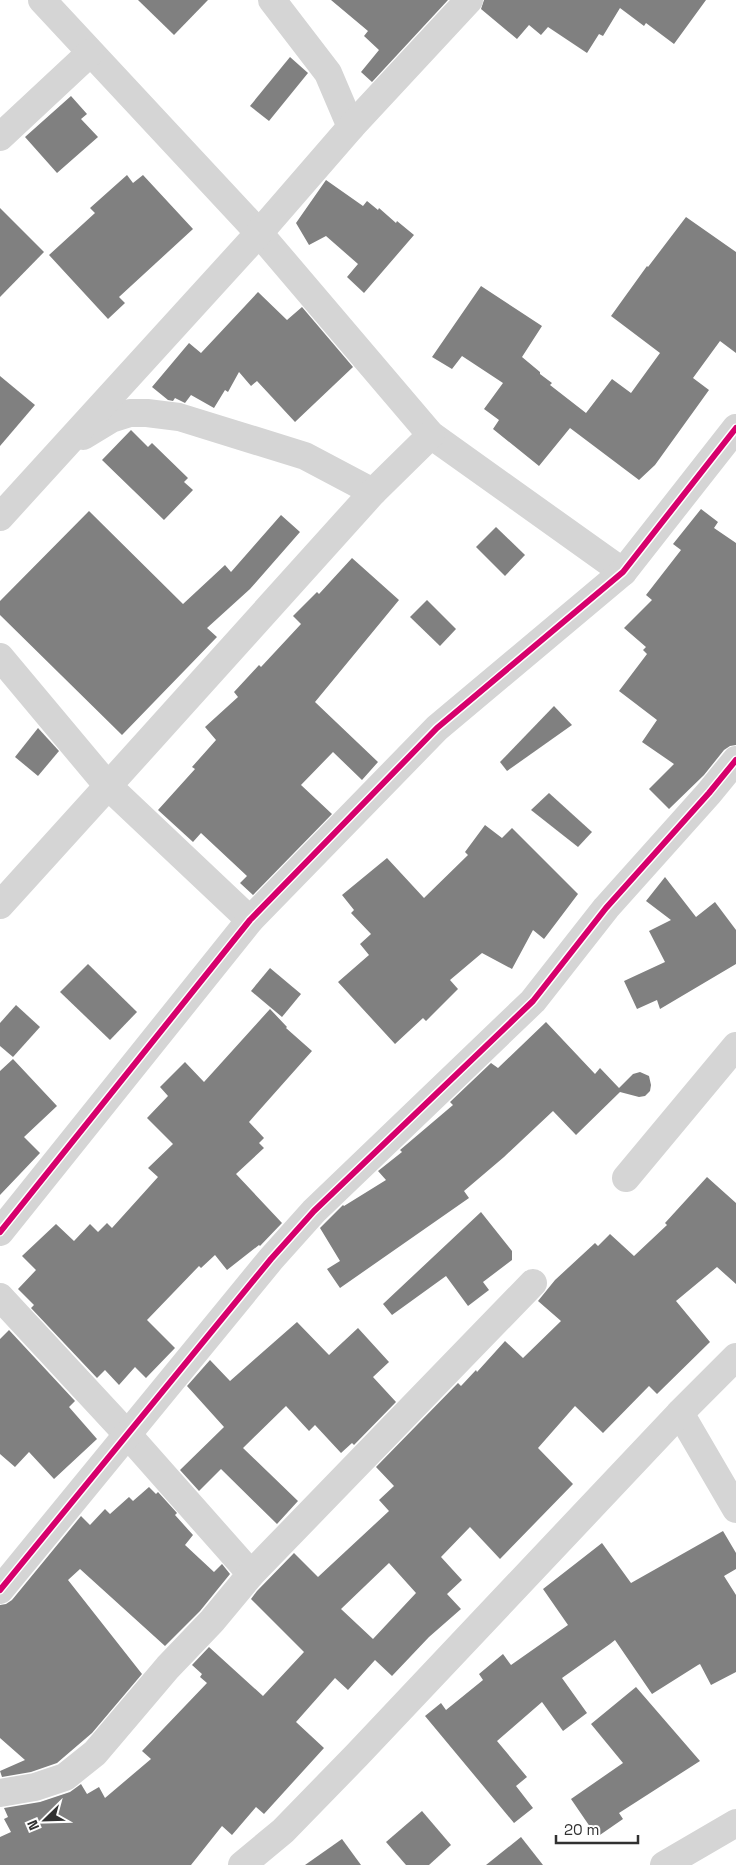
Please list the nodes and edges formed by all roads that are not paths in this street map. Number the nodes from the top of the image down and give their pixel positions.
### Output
1 (42, 0) edge
2 (272, 0) edge
3 (469, 0) edge
4 (90, 53) junction
5 (351, 127) junction
6 (0, 137) edge
7 (259, 233) junction
8 (736, 428) edge
9 (431, 435) junction
10 (57, 453) junction
11 (373, 492) junction
12 (0, 516) edge
13 (623, 572) junction
14 (0, 656) edge
15 (736, 760) edge
16 (108, 786) junction
17 (0, 905) edge
18 (250, 920) junction
19 (736, 1046) edge
20 (626, 1178) dead end
21 (0, 1232) edge
22 (533, 1283) dead end
23 (0, 1297) edge
24 (736, 1357) edge
25 (680, 1413) junction
26 (128, 1435) junction
27 (736, 1509) edge
28 (251, 1574) junction
29 (0, 1590) edge
30 (0, 1793) edge
31 (736, 1823) edge
32 (242, 1865) edge
33 (664, 1865) edge

1 - 4 street
2 - 5 street
3 - 5 street
4 - 6 street
4 - 7 street
5 - 7 street
7 - 9 street
7 - 10 street
8 - 13 street
9 - 11 street
9 - 13 street
10 - 11 street
10 - 12 street
11 - 16 street
13 - 18 street
14 - 16 street
15 - 26 street
16 - 17 street
16 - 18 street
18 - 21 street
19 - 20 street
22 - 28 street
23 - 26 street
24 - 25 street
25 - 27 street
25 - 32 street
26 - 28 street
26 - 29 street
28 - 30 street
31 - 33 street

